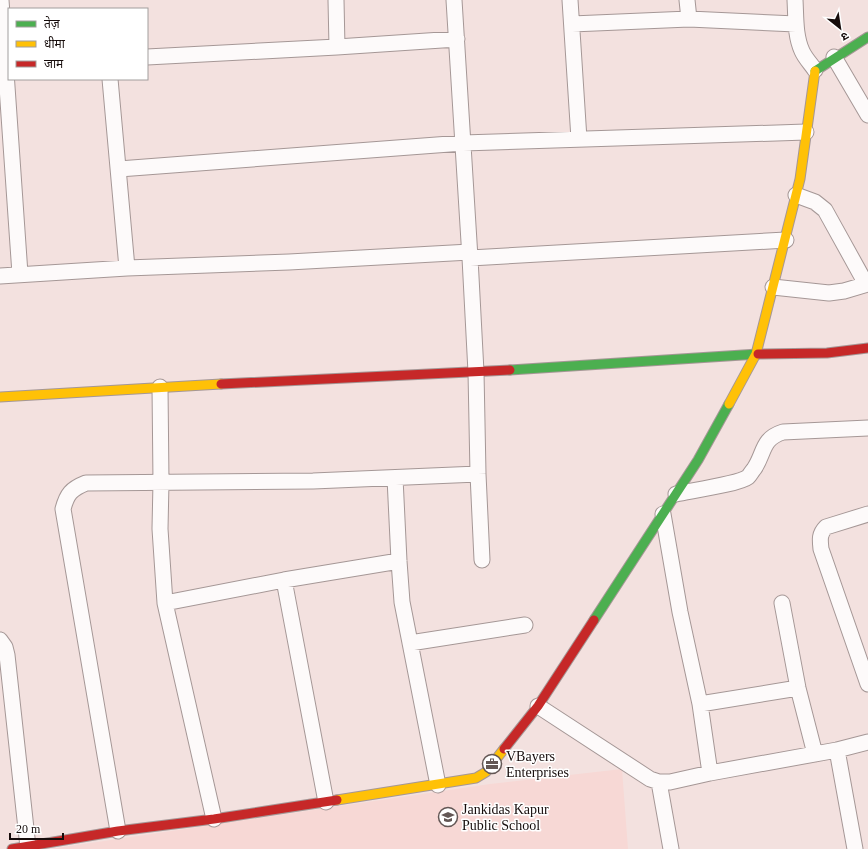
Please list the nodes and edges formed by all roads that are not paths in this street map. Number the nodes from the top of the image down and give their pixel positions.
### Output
1 (0, 0) edge
2 (336, 0) edge
3 (454, 0) edge
4 (570, 0) edge
5 (687, 0) edge
6 (795, 0) edge
7 (689, 18) junction
8 (572, 24) junction
9 (796, 24) junction
10 (868, 37) edge
11 (457, 39) junction
12 (337, 47) junction
13 (834, 57) junction
14 (148, 58) edge
15 (7, 65) edge
16 (815, 70) junction
17 (110, 80) edge
18 (868, 115) edge
19 (806, 132) junction
20 (579, 139) junction
21 (463, 143) junction
22 (119, 169) junction
23 (796, 195) junction
24 (786, 240) junction
25 (470, 255) junction
26 (128, 268) junction
27 (20, 274) junction
28 (0, 276) edge
29 (867, 284) edge
30 (773, 287) junction
31 (868, 348) edge
32 (756, 354) junction
33 (476, 372) junction
34 (160, 387) junction
35 (0, 397) edge
36 (868, 428) edge
37 (478, 474) junction
38 (395, 478) junction
39 (161, 482) junction
40 (676, 494) junction
41 (663, 514) junction
42 (868, 514) edge
43 (482, 560) dead end
44 (398, 561) junction
45 (284, 580) junction
46 (165, 603) junction
47 (782, 604) dead end
48 (525, 625) dead end
49 (0, 640) edge
50 (410, 643) junction
51 (868, 684) edge
52 (798, 688) junction
53 (700, 704) junction
54 (538, 706) junction
55 (868, 742) edge
56 (837, 750) junction
57 (815, 754) junction
58 (710, 773) junction
59 (659, 782) junction
60 (438, 785) junction
61 (326, 802) junction
62 (214, 819) junction
63 (118, 831) junction
64 (28, 847) junction
65 (12, 849) edge
66 (671, 849) edge
67 (854, 849) edge

1 - 15 street
2 - 12 street
3 - 11 street
4 - 8 street
5 - 7 street
6 - 9 street
7 - 8 street
7 - 9 street
8 - 20 street
9 - 16 street
10 - 13 street
11 - 12 street
11 - 21 street
12 - 14 street
13 - 16 street
13 - 18 street
15 - 27 street
16 - 19 street
17 - 22 street
19 - 20 street
19 - 23 street
20 - 21 street
21 - 22 street
21 - 25 street
22 - 26 street
23 - 24 street
23 - 29 street
24 - 25 street
24 - 30 street
25 - 26 street
25 - 33 street
26 - 27 street
27 - 28 street
29 - 30 street
30 - 32 street
31 - 32 street
32 - 33 street
32 - 40 street
33 - 34 street
33 - 37 street
34 - 35 street
34 - 39 street
36 - 40 street
37 - 38 street
37 - 43 street
38 - 39 street
38 - 44 street
39 - 46 street
39 - 63 street
40 - 41 street
41 - 53 street
41 - 54 street
42 - 51 street
44 - 45 street
44 - 50 street
45 - 46 street
45 - 61 street
46 - 62 street
47 - 52 street
48 - 50 street
49 - 64 street
50 - 60 street
52 - 53 street
52 - 57 street
53 - 58 street
54 - 59 street
54 - 60 street
55 - 56 street
56 - 57 street
56 - 67 street
57 - 58 street
58 - 59 street
59 - 66 street
60 - 61 street
61 - 62 street
62 - 63 street
63 - 64 street
64 - 65 street

